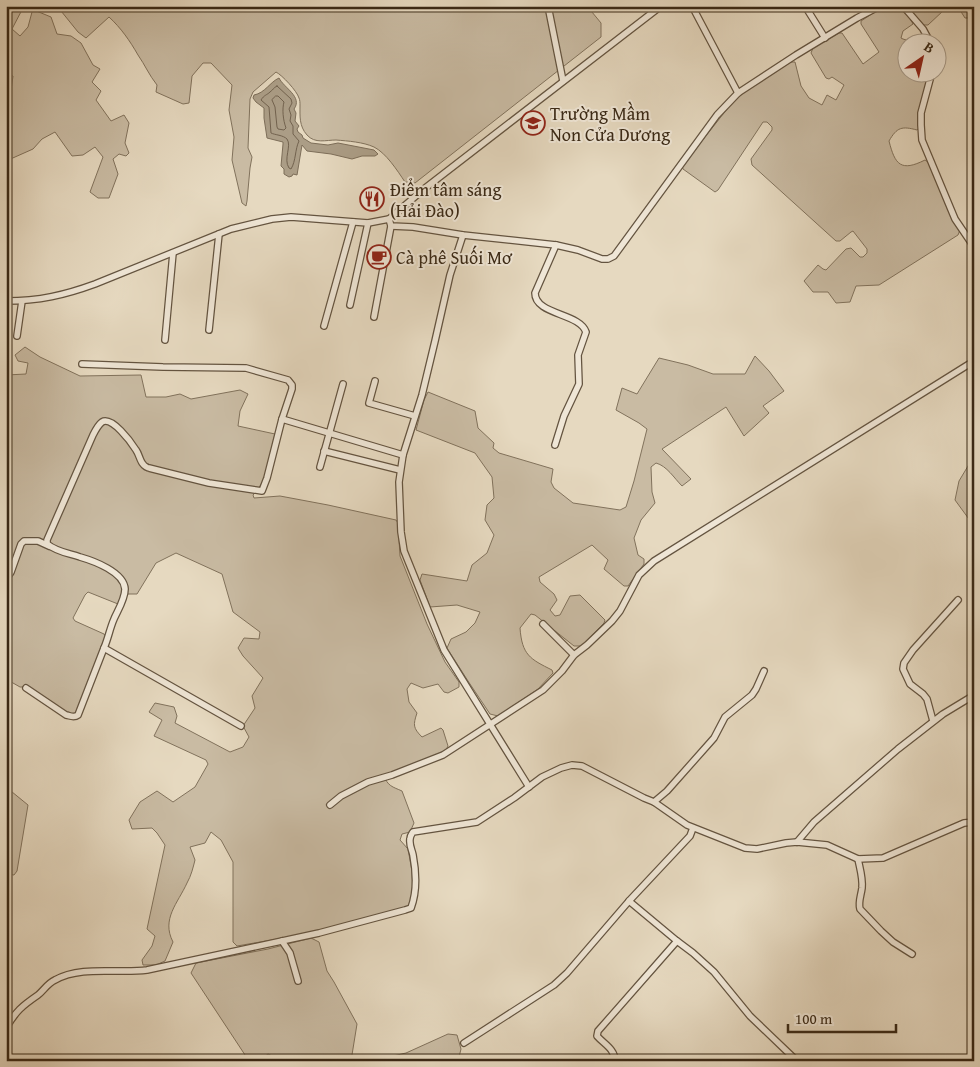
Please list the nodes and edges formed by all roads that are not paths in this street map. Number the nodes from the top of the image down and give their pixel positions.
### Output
1 (548, 6) edge
2 (661, 6) edge
3 (692, 6) edge
4 (804, 6) edge
5 (880, 6) edge
6 (903, 6) edge
7 (925, 32) edge
8 (824, 38) junction
9 (563, 81) junction
10 (929, 82) edge
11 (738, 93) junction
12 (389, 219) junction
13 (353, 222) junction
14 (368, 223) junction
15 (391, 226) junction
16 (219, 234) junction
17 (463, 236) junction
18 (556, 245) junction
19 (974, 247) edge
20 (173, 252) junction
21 (6, 301) edge
22 (22, 301) junction
23 (350, 305) dead end
24 (374, 318) dead end
25 (324, 326) dead end
26 (209, 330) dead end
27 (17, 336) dead end
28 (165, 340) dead end
29 (974, 360) edge
30 (82, 364) dead end
31 (375, 381) dead end
32 (343, 384) dead end
33 (415, 416) junction
34 (282, 419) junction
35 (329, 433) junction
36 (555, 446) dead end
37 (324, 451) junction
38 (403, 454) junction
39 (320, 467) dead end
40 (400, 470) junction
41 (50, 547) junction
42 (6, 577) edge
43 (958, 600) dead end
44 (543, 624) dead end
45 (104, 648) junction
46 (574, 656) junction
47 (764, 671) dead end
48 (26, 688) dead end
49 (974, 695) edge
50 (933, 721) junction
51 (491, 724) junction
52 (241, 726) dead end
53 (529, 787) junction
54 (654, 802) junction
55 (330, 805) dead end
56 (974, 822) edge
57 (692, 828) junction
58 (797, 842) junction
59 (858, 859) junction
60 (629, 902) junction
61 (282, 941) junction
62 (678, 941) junction
63 (912, 954) dead end
64 (298, 981) dead end
65 (6, 1028) edge
66 (464, 1043) dead end
67 (615, 1061) edge
68 (797, 1061) edge

1 - 9 street
2 - 9 street
3 - 11 street
4 - 8 street
5 - 8 street
6 - 7 street
8 - 11 street
9 - 12 street
10 - 19 street
11 - 18 street
12 - 14 street
12 - 15 street
13 - 14 street
13 - 16 street
13 - 25 street
14 - 23 street
15 - 17 street
15 - 24 street
16 - 20 street
16 - 26 street
17 - 18 street
17 - 33 street
18 - 36 street
20 - 22 street
20 - 28 street
21 - 22 street
22 - 27 street
29 - 46 street
30 - 34 street
31 - 33 street
32 - 35 street
33 - 38 street
34 - 35 street
34 - 41 street
35 - 37 street
35 - 38 street
37 - 39 street
37 - 40 street
38 - 40 street
40 - 51 street
41 - 42 street
41 - 45 street
43 - 50 street
44 - 46 street
45 - 48 street
45 - 52 street
46 - 51 street
47 - 54 street
49 - 50 street
50 - 58 street
51 - 53 street
51 - 55 street
53 - 54 street
53 - 61 street
54 - 57 street
56 - 59 street
57 - 58 street
57 - 60 street
58 - 59 street
59 - 63 street
60 - 62 street
60 - 66 street
61 - 64 street
61 - 65 street
62 - 67 street
62 - 68 street

